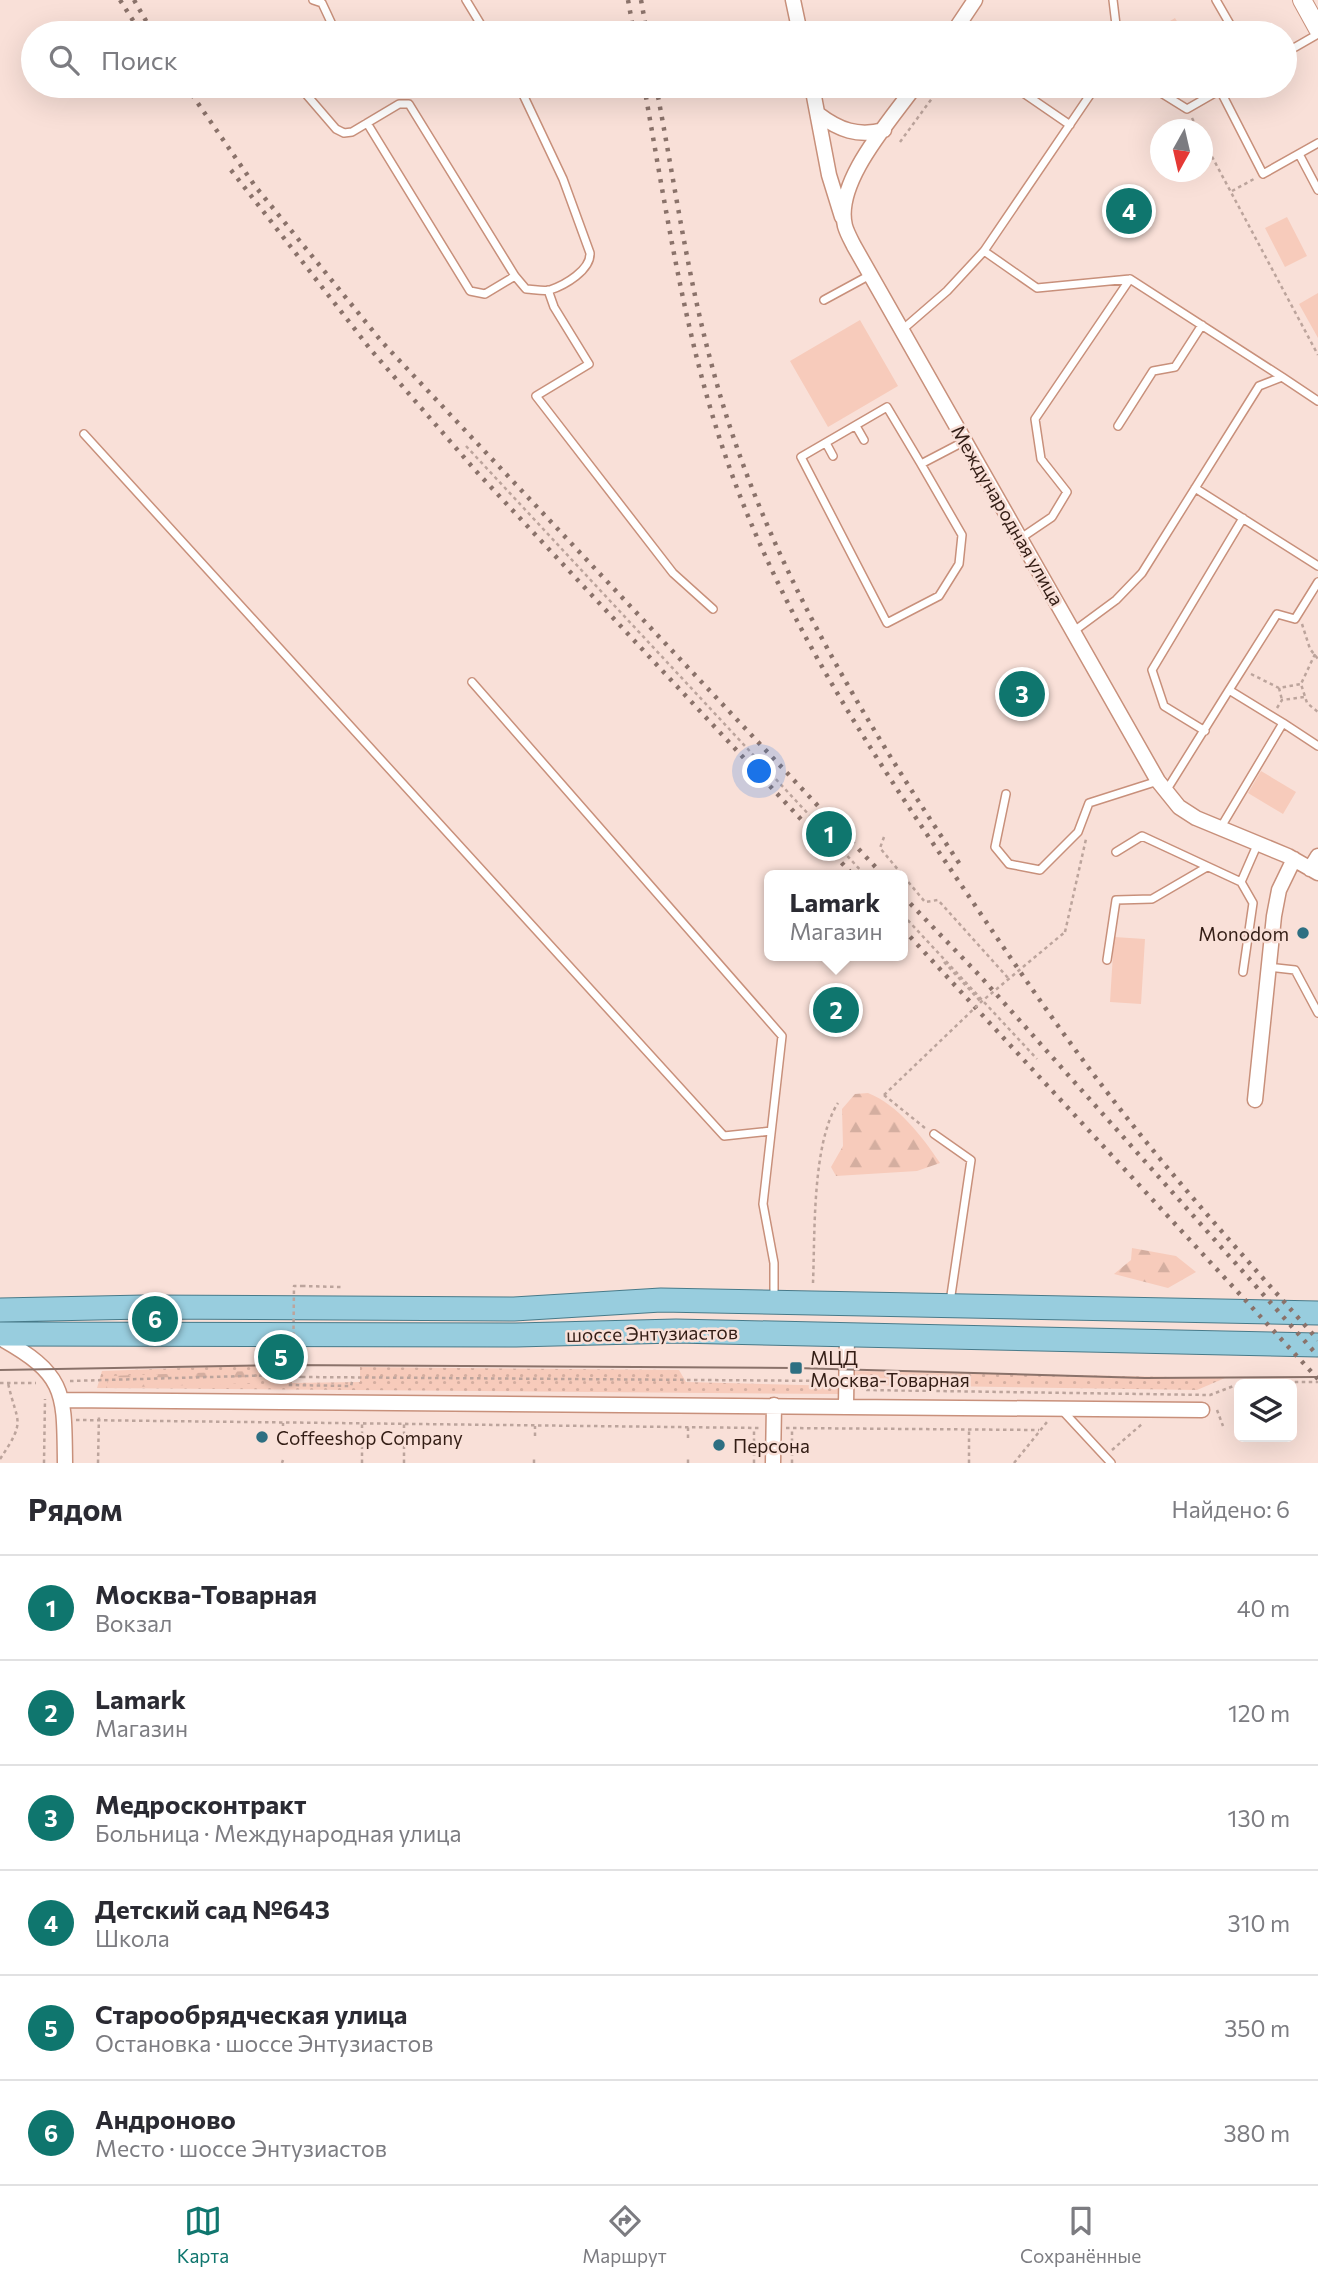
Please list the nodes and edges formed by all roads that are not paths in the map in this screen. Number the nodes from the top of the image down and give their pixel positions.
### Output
1 (313, 0) edge
2 (466, 0) edge
3 (793, 0) edge
4 (975, 0) edge
5 (1113, 0) edge
6 (1216, 0) edge
7 (1302, 0) edge
8 (331, 21) edge
9 (479, 21) edge
10 (797, 21) edge
11 (961, 21) edge
12 (1116, 21) edge
13 (1228, 21) edge
14 (1318, 31) edge
15 (1297, 44) edge
16 (310, 98) edge
17 (525, 98) edge
18 (814, 98) edge
19 (907, 98) edge
20 (1031, 98) edge
21 (1088, 98) edge
22 (1169, 98) edge
23 (1206, 98) edge
24 (1228, 98) edge
25 (818, 114) junction
26 (367, 123) junction
27 (1070, 125) junction
28 (884, 130) junction
29 (1318, 143) edge
30 (1299, 154) junction
31 (1318, 190) edge
32 (845, 225) junction
33 (984, 251) junction
34 (870, 275) junction
35 (515, 276) junction
36 (1130, 279) junction
37 (548, 290) junction
38 (824, 300) dead end
39 (1202, 325) junction
40 (902, 330) junction
41 (1282, 377) junction
42 (1318, 401) edge
43 (856, 426) junction
44 (1118, 426) dead end
45 (84, 434) dead end
46 (864, 440) dead end
47 (965, 441) junction
48 (826, 443) junction
49 (834, 456) dead end
50 (921, 464) junction
51 (1195, 488) junction
52 (1242, 518) junction
53 (1021, 538) junction
54 (1318, 566) edge
55 (1318, 582) edge
56 (713, 609) dead end
57 (1074, 631) junction
58 (472, 682) dead end
59 (1230, 690) junction
60 (1283, 723) junction
61 (1205, 731) junction
62 (1318, 746) edge
63 (1162, 786) junction
64 (1006, 794) dead end
65 (1221, 827) junction
66 (1258, 843) junction
67 (1116, 852) dead end
68 (1294, 859) junction
69 (1315, 866) edge
70 (1207, 867) junction
71 (1241, 882) junction
72 (1107, 960) dead end
73 (1267, 967) junction
74 (1243, 972) dead end
75 (1318, 1013) edge
76 (1255, 1100) dead end
77 (771, 1131) junction
78 (934, 1134) road end
79 (774, 1302) junction
80 (950, 1305) junction
81 (0, 1310) edge
82 (1318, 1313) edge
83 (847, 1335) junction
84 (0, 1336) edge
85 (1311, 1345) edge
86 (64, 1399) junction
87 (774, 1405) junction
88 (846, 1406) junction
89 (1061, 1408) junction
90 (1202, 1410) dead end
91 (1105, 1460) edge
92 (65, 1463) edge
93 (773, 1463) edge

1 - 8 lane
2 - 9 lane
3 - 10 street
4 - 11 street
5 - 12 lane
6 - 13 lane
7 - 14 street
14 - 15 lane
16 - 26 lane
17 - 37 lane
18 - 25 street, Международная улица
19 - 28 street
20 - 27 lane
21 - 27 lane
22 - 23 lane
24 - 30 lane
25 - 28 street
25 - 32 street, Международная улица
26 - 35 lane
26 - 35 lane
27 - 33 lane
28 - 32 street
29 - 30 lane
30 - 31 lane
32 - 34 street, Международная улица
33 - 36 lane
33 - 40 lane
34 - 38 lane
34 - 40 street, Международная улица
35 - 37 lane
36 - 39 lane
36 - 53 lane
37 - 56 lane
39 - 41 lane
39 - 44 lane
40 - 47 street, Международная улица
41 - 42 lane
41 - 51 lane
43 - 46 lane
43 - 48 lane
43 - 50 lane
45 - 77 lane
47 - 50 lane
47 - 53 street, Международная улица
48 - 49 lane
48 - 50 lane
51 - 52 lane
51 - 57 lane
52 - 54 lane
52 - 61 lane
53 - 57 street, Международная улица
55 - 59 lane
57 - 63 street, Международная улица
58 - 77 lane
59 - 60 lane
59 - 61 lane
60 - 62 lane
60 - 65 lane
61 - 63 lane
63 - 64 lane
63 - 65 street, Международная улица
65 - 66 street, Международная улица
66 - 68 street, Международная улица
66 - 71 lane
67 - 70 lane
68 - 69 street, Международная улица
68 - 73 street
70 - 71 lane
70 - 72 lane
71 - 74 lane
73 - 75 lane
73 - 76 street
77 - 79 lane
78 - 80 lane
79 - 80 main road, шоссе Энтузиастов
79 - 81 main road, шоссе Энтузиастов
80 - 82 main road, шоссе Энтузиастов
83 - 84 main road, шоссе Энтузиастов
83 - 85 main road, шоссе Энтузиастов
83 - 88 street
84 - 86 street
86 - 87 street
86 - 92 street
87 - 88 street
87 - 93 street
88 - 89 street
89 - 90 street
89 - 91 lane

